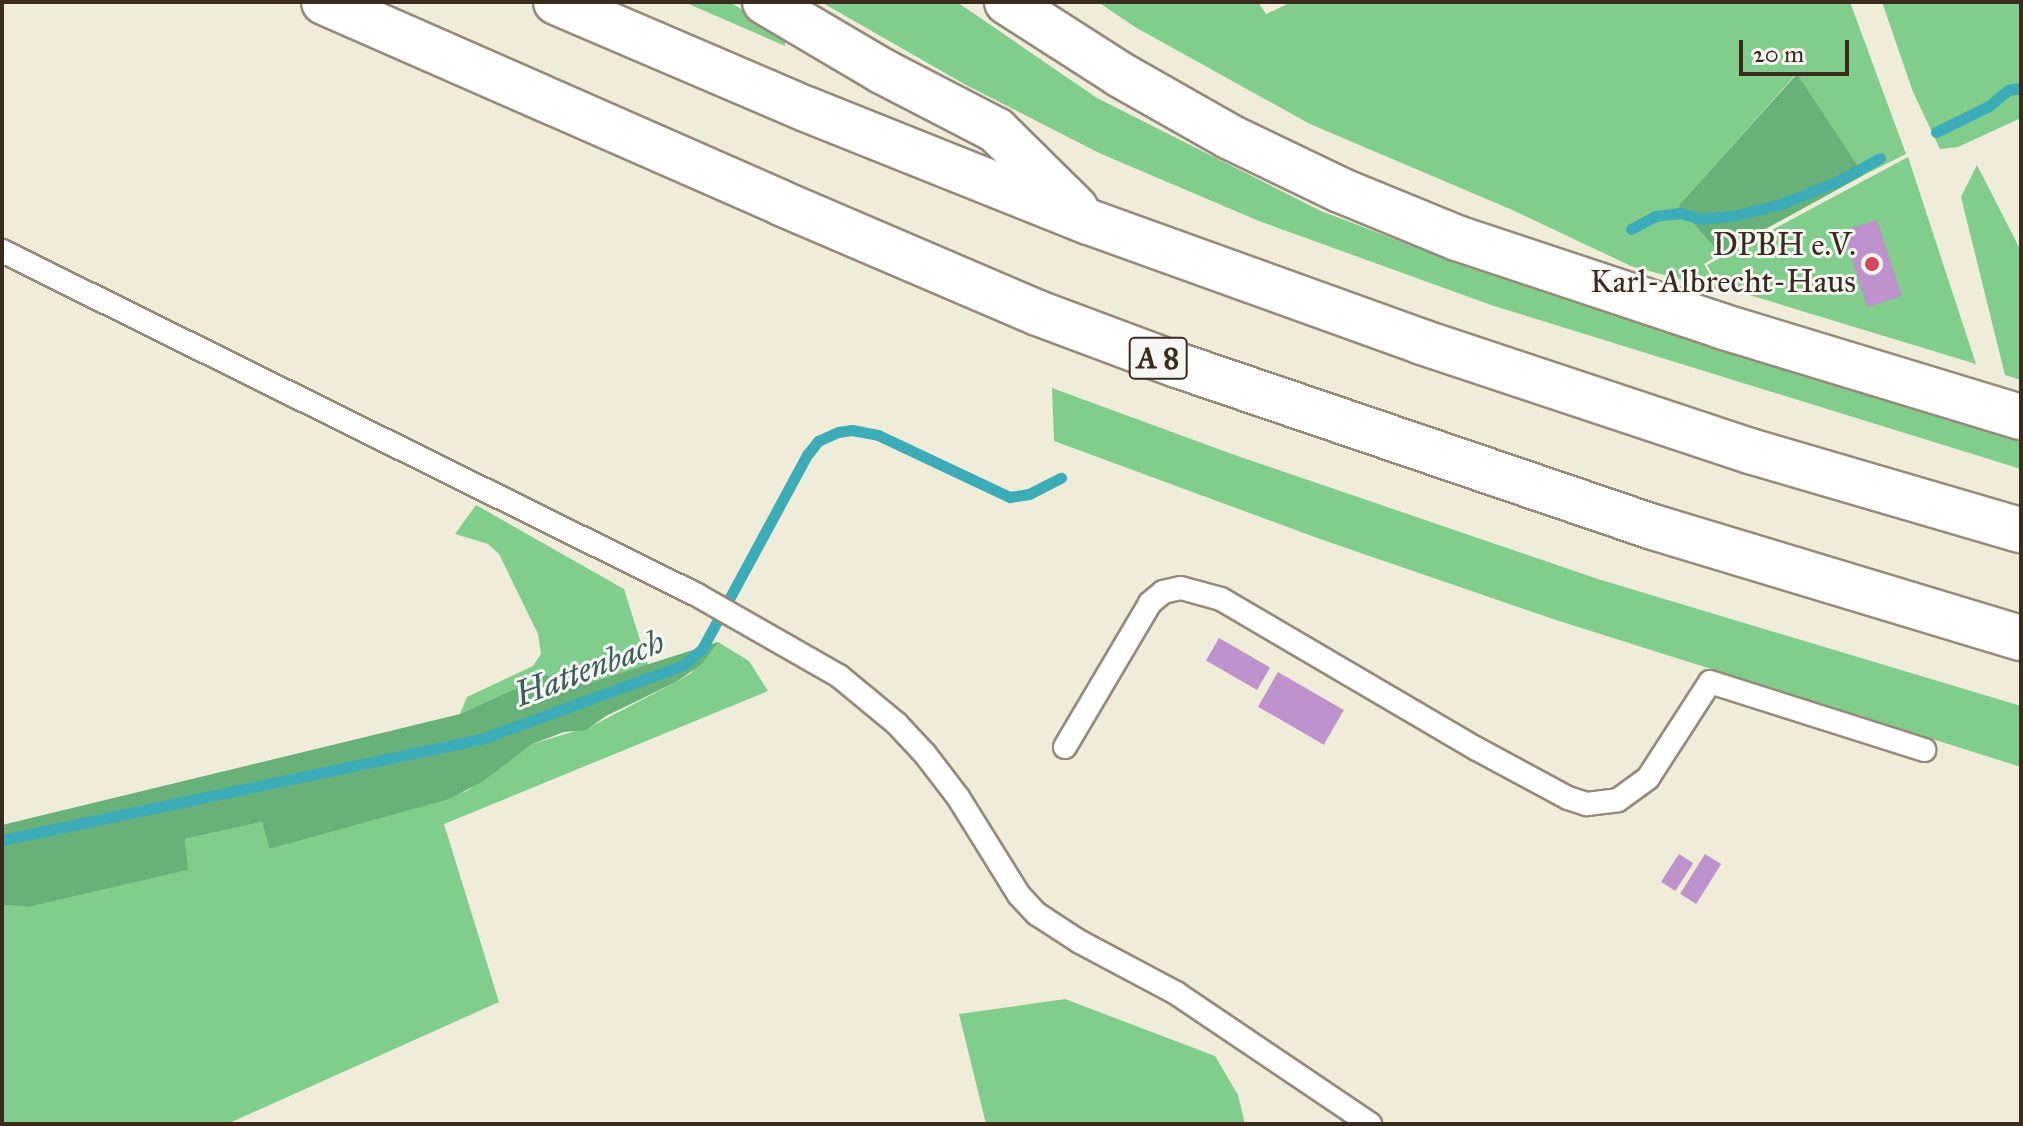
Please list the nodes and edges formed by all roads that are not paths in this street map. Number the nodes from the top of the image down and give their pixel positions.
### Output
1 (324, 2) edge
2 (556, 2) edge
3 (765, 2) edge
4 (1013, 4) edge
5 (1089, 222) junction
6 (2, 251) edge
7 (2021, 417) edge
8 (2021, 530) edge
9 (2021, 638) edge
10 (1065, 747) dead end
11 (1925, 750) dead end
12 (1370, 1124) edge

1 - 9 highway, A 8
2 - 5 highway
3 - 5 highway
4 - 7 highway
5 - 8 highway
6 - 12 lane
10 - 11 lane

